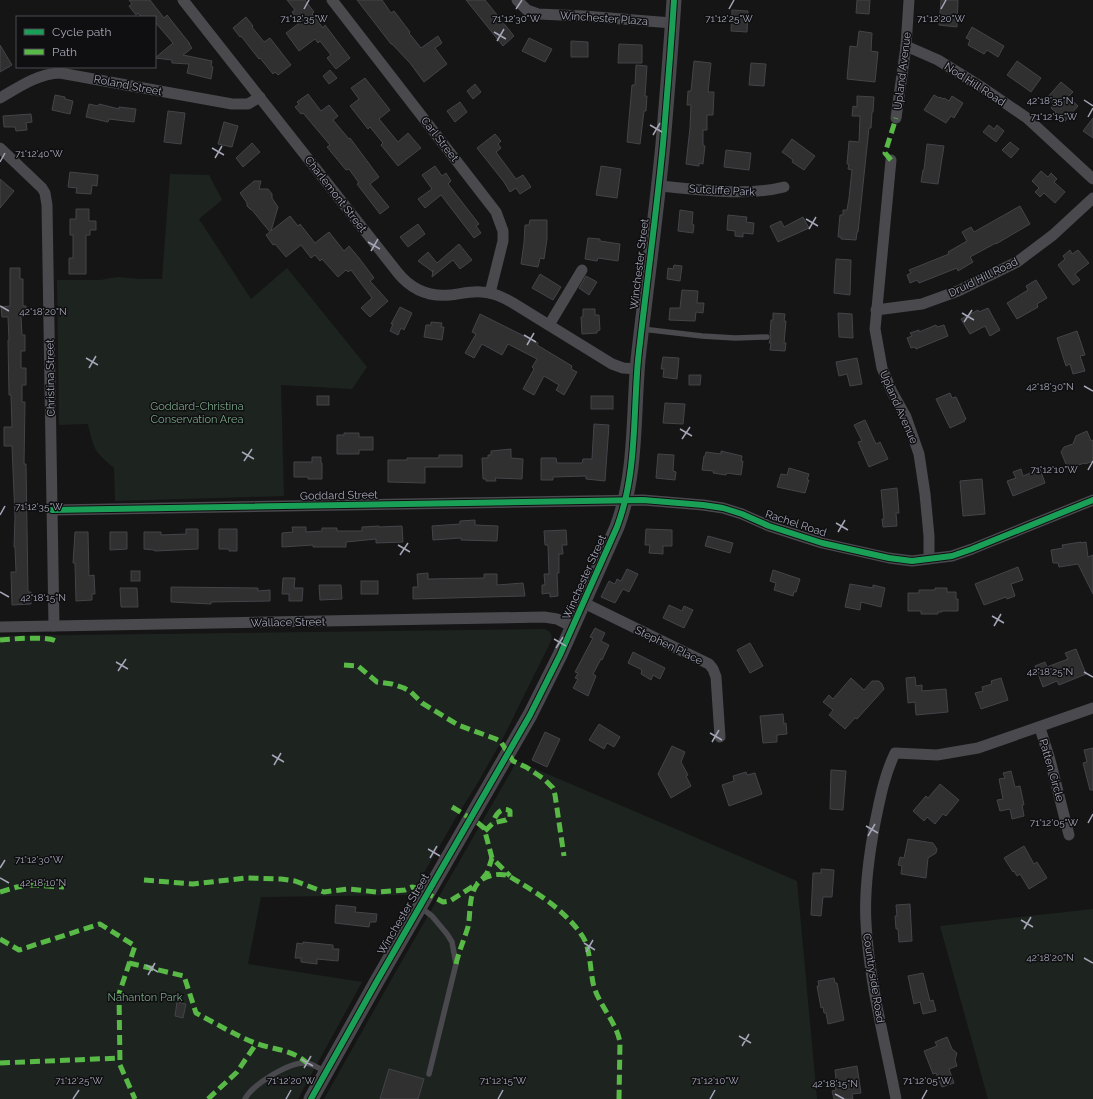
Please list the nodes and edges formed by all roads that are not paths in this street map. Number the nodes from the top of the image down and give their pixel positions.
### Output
1 (183, 0) edge
2 (332, 0) edge
3 (517, 0) edge
4 (674, 0) edge
5 (909, 0) edge
6 (672, 23) junction
7 (906, 46) junction
8 (260, 97) junction
9 (0, 98) edge
10 (896, 118) dead end
11 (0, 148) edge
12 (891, 160) dead end
13 (1093, 179) edge
14 (658, 186) junction
15 (784, 187) dead end
16 (1093, 198) edge
17 (582, 270) dead end
18 (490, 293) junction
19 (876, 310) junction
20 (549, 325) junction
21 (642, 329) junction
22 (767, 337) dead end
23 (637, 370) junction
24 (626, 499) junction
25 (1093, 500) edge
26 (52, 510) junction
27 (929, 558) junction
28 (584, 603) junction
29 (54, 626) junction
30 (0, 627) edge
31 (573, 627) junction
32 (1093, 708) edge
33 (1040, 728) junction
34 (720, 737) dead end
35 (1069, 835) dead end
36 (420, 906) junction
37 (325, 1072) junction
38 (429, 1074) dead end
39 (245, 1099) edge
40 (311, 1099) edge
41 (896, 1099) edge

1 - 8 street, Charlemont Street
2 - 18 street, Carl Street
3 - 6 street, Winchester Plaza
4 - 6 street, Winchester Street
5 - 7 street, Upland Avenue
6 - 14 street, Winchester Street
7 - 10 street, Upland Avenue
7 - 13 street, Nod Hill Road
8 - 9 street, Roland Street
8 - 18 street, Charlemont Street
11 - 26 street, Christina Street
12 - 19 street, Upland Avenue
14 - 15 street, Sutcliffe Park
14 - 21 street, Winchester Street
16 - 19 street, Druid Hill Road
17 - 20 street
18 - 20 street, Charlemont Street
19 - 27 street, Upland Avenue
20 - 23 street, Charlemont Street
21 - 22 lane
21 - 23 street, Winchester Street
23 - 24 street, Winchester Street
24 - 26 street, Goddard Street
24 - 27 street, Rachel Road
24 - 28 street, Winchester Street
25 - 27 street, Rachel Road
26 - 29 street, Christina Street
28 - 31 street, Winchester Street
28 - 34 street, Stephen Place
29 - 30 street, Wallace Street
29 - 31 street, Wallace Street
31 - 36 street, Winchester Street
32 - 33 street, Countryside Road
33 - 35 street, Patten Circle
33 - 41 street, Countryside Road
36 - 37 street, Winchester Street
36 - 38 lane
37 - 39 lane
37 - 40 street, Winchester Street

